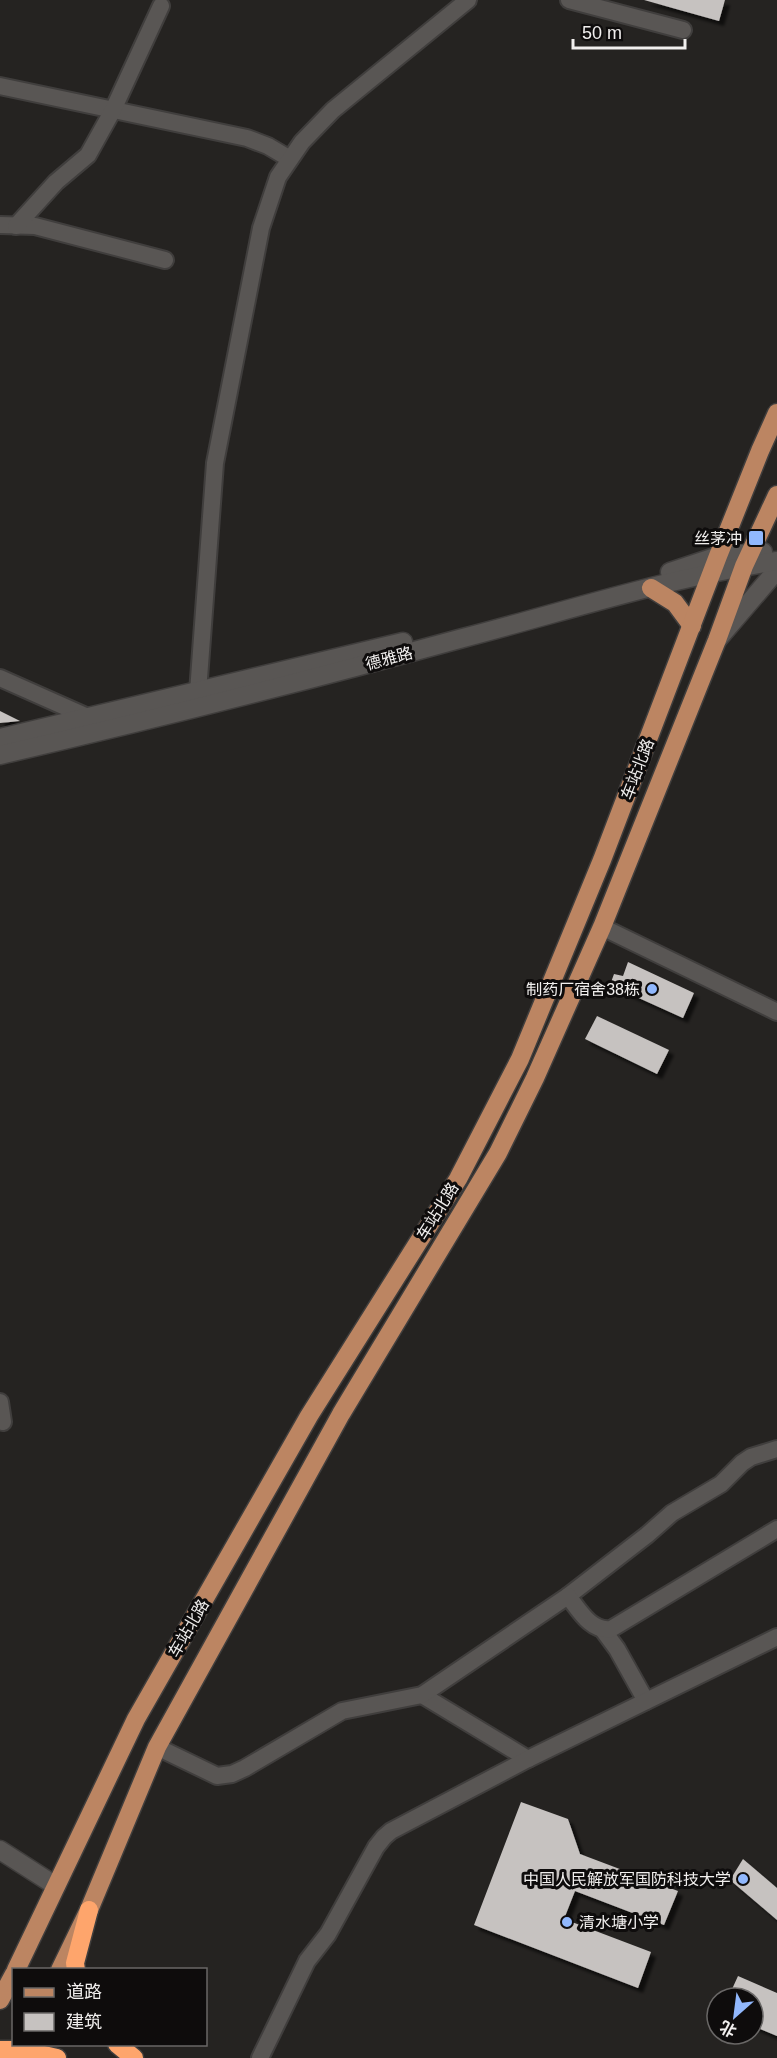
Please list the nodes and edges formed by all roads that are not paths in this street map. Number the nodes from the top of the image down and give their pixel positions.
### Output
1 (468, 0) edge
2 (569, 0) edge
3 (161, 6) dead end
4 (683, 30) dead end
5 (0, 86) edge
6 (112, 110) junction
7 (290, 159) junction
8 (8, 225) edge
9 (165, 260) dead end
10 (777, 413) edge
11 (777, 495) edge
12 (777, 551) edge
13 (748, 559) junction
14 (777, 561) edge
15 (715, 564) junction
16 (777, 570) edge
17 (651, 588) junction
18 (692, 626) junction
19 (717, 640) junction
20 (0, 678) edge
21 (198, 692) junction
22 (90, 718) junction
23 (0, 738) edge
24 (0, 755) edge
25 (602, 927) junction
26 (777, 1012) edge
27 (0, 1402) edge
28 (3, 1422) dead end
29 (777, 1449) edge
30 (777, 1529) edge
31 (568, 1596) junction
32 (603, 1630) junction
33 (777, 1637) edge
34 (422, 1695) junction
35 (646, 1701) junction
36 (157, 1747) junction
37 (528, 1759) junction
38 (0, 1850) edge
39 (56, 1886) junction
40 (89, 1910) junction
41 (17, 1968) edge
42 (61, 1968) edge
43 (76, 1968) edge
44 (12, 1978) edge
45 (0, 2000) edge
46 (119, 2046) edge
47 (0, 2050) edge
48 (20, 2051) edge
49 (57, 2058) edge
50 (134, 2058) edge
51 (260, 2058) edge

1 - 7 street
2 - 4 street
3 - 6 street
5 - 6 street
6 - 7 street
6 - 8 street
7 - 21 street
8 - 9 street
10 - 15 main road, 车站北路
11 - 13 main road, 车站北路
12 - 13 street, 德雅路
13 - 14 street, 德雅路
13 - 15 street, 德雅路
13 - 19 main road, 车站北路
15 - 17 street, 德雅路
15 - 18 main road, 车站北路
15 - 21 street, 德雅路
16 - 19 street
17 - 18 main road
17 - 24 street, 德雅路
18 - 39 main road, 车站北路
19 - 25 main road, 车站北路
20 - 22 street
21 - 22 street, 德雅路
22 - 23 street, 德雅路
25 - 26 street
25 - 36 main road, 车站北路
27 - 28 street
29 - 31 street
30 - 32 street
31 - 32 street
31 - 34 street
32 - 35 street
33 - 35 street
34 - 36 street
34 - 37 street
35 - 37 street
36 - 40 main road, 车站北路
37 - 51 street
38 - 39 street
39 - 41 main road, 车站北路
40 - 42 main road, 车站北路
40 - 43 highway
44 - 45 main road
46 - 50 highway
47 - 48 highway
48 - 49 highway

